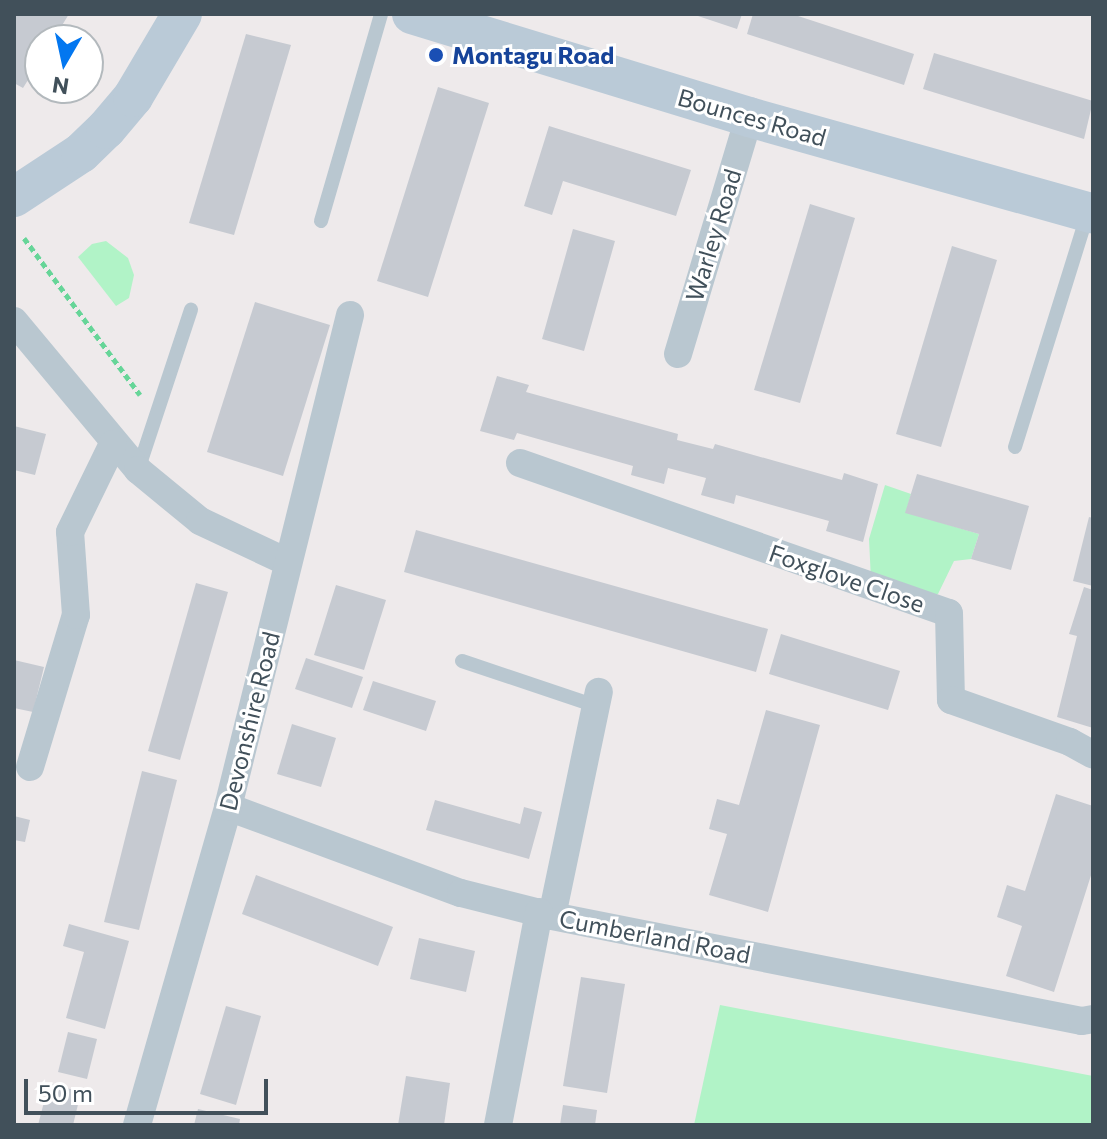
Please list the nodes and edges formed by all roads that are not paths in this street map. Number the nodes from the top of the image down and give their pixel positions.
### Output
1 (182, 14) edge
2 (381, 14) edge
3 (412, 14) edge
4 (749, 117) junction
5 (15, 195) edge
6 (1090, 213) edge
7 (321, 221) dead end
8 (191, 310) dead end
9 (350, 315) dead end
10 (14, 321) edge
11 (678, 354) dead end
12 (24, 358) edge
13 (113, 444) junction
14 (1015, 447) dead end
15 (520, 463) dead end
16 (138, 470) junction
17 (287, 562) junction
18 (462, 661) dead end
19 (598, 699) joint
20 (1093, 755) edge
21 (30, 767) dead end
22 (228, 807) junction
23 (546, 914) junction
24 (1093, 1019) edge
25 (137, 1125) edge
26 (498, 1125) edge

1 - 5 street
2 - 7 lane
3 - 4 street, Bounces Road
4 - 6 street, Bounces Road
4 - 11 street, Warley Road
6 - 14 lane
8 - 16 lane
9 - 17 street, Devonshire Road
10 - 12 street
12 - 13 street
13 - 16 street
13 - 21 street
15 - 20 street, Foxglove Close
16 - 17 street
17 - 22 street, Devonshire Road
18 - 19 lane
19 - 23 street
22 - 23 street, Cumberland Road
22 - 25 street, Devonshire Road
23 - 24 street, Cumberland Road
23 - 26 street

